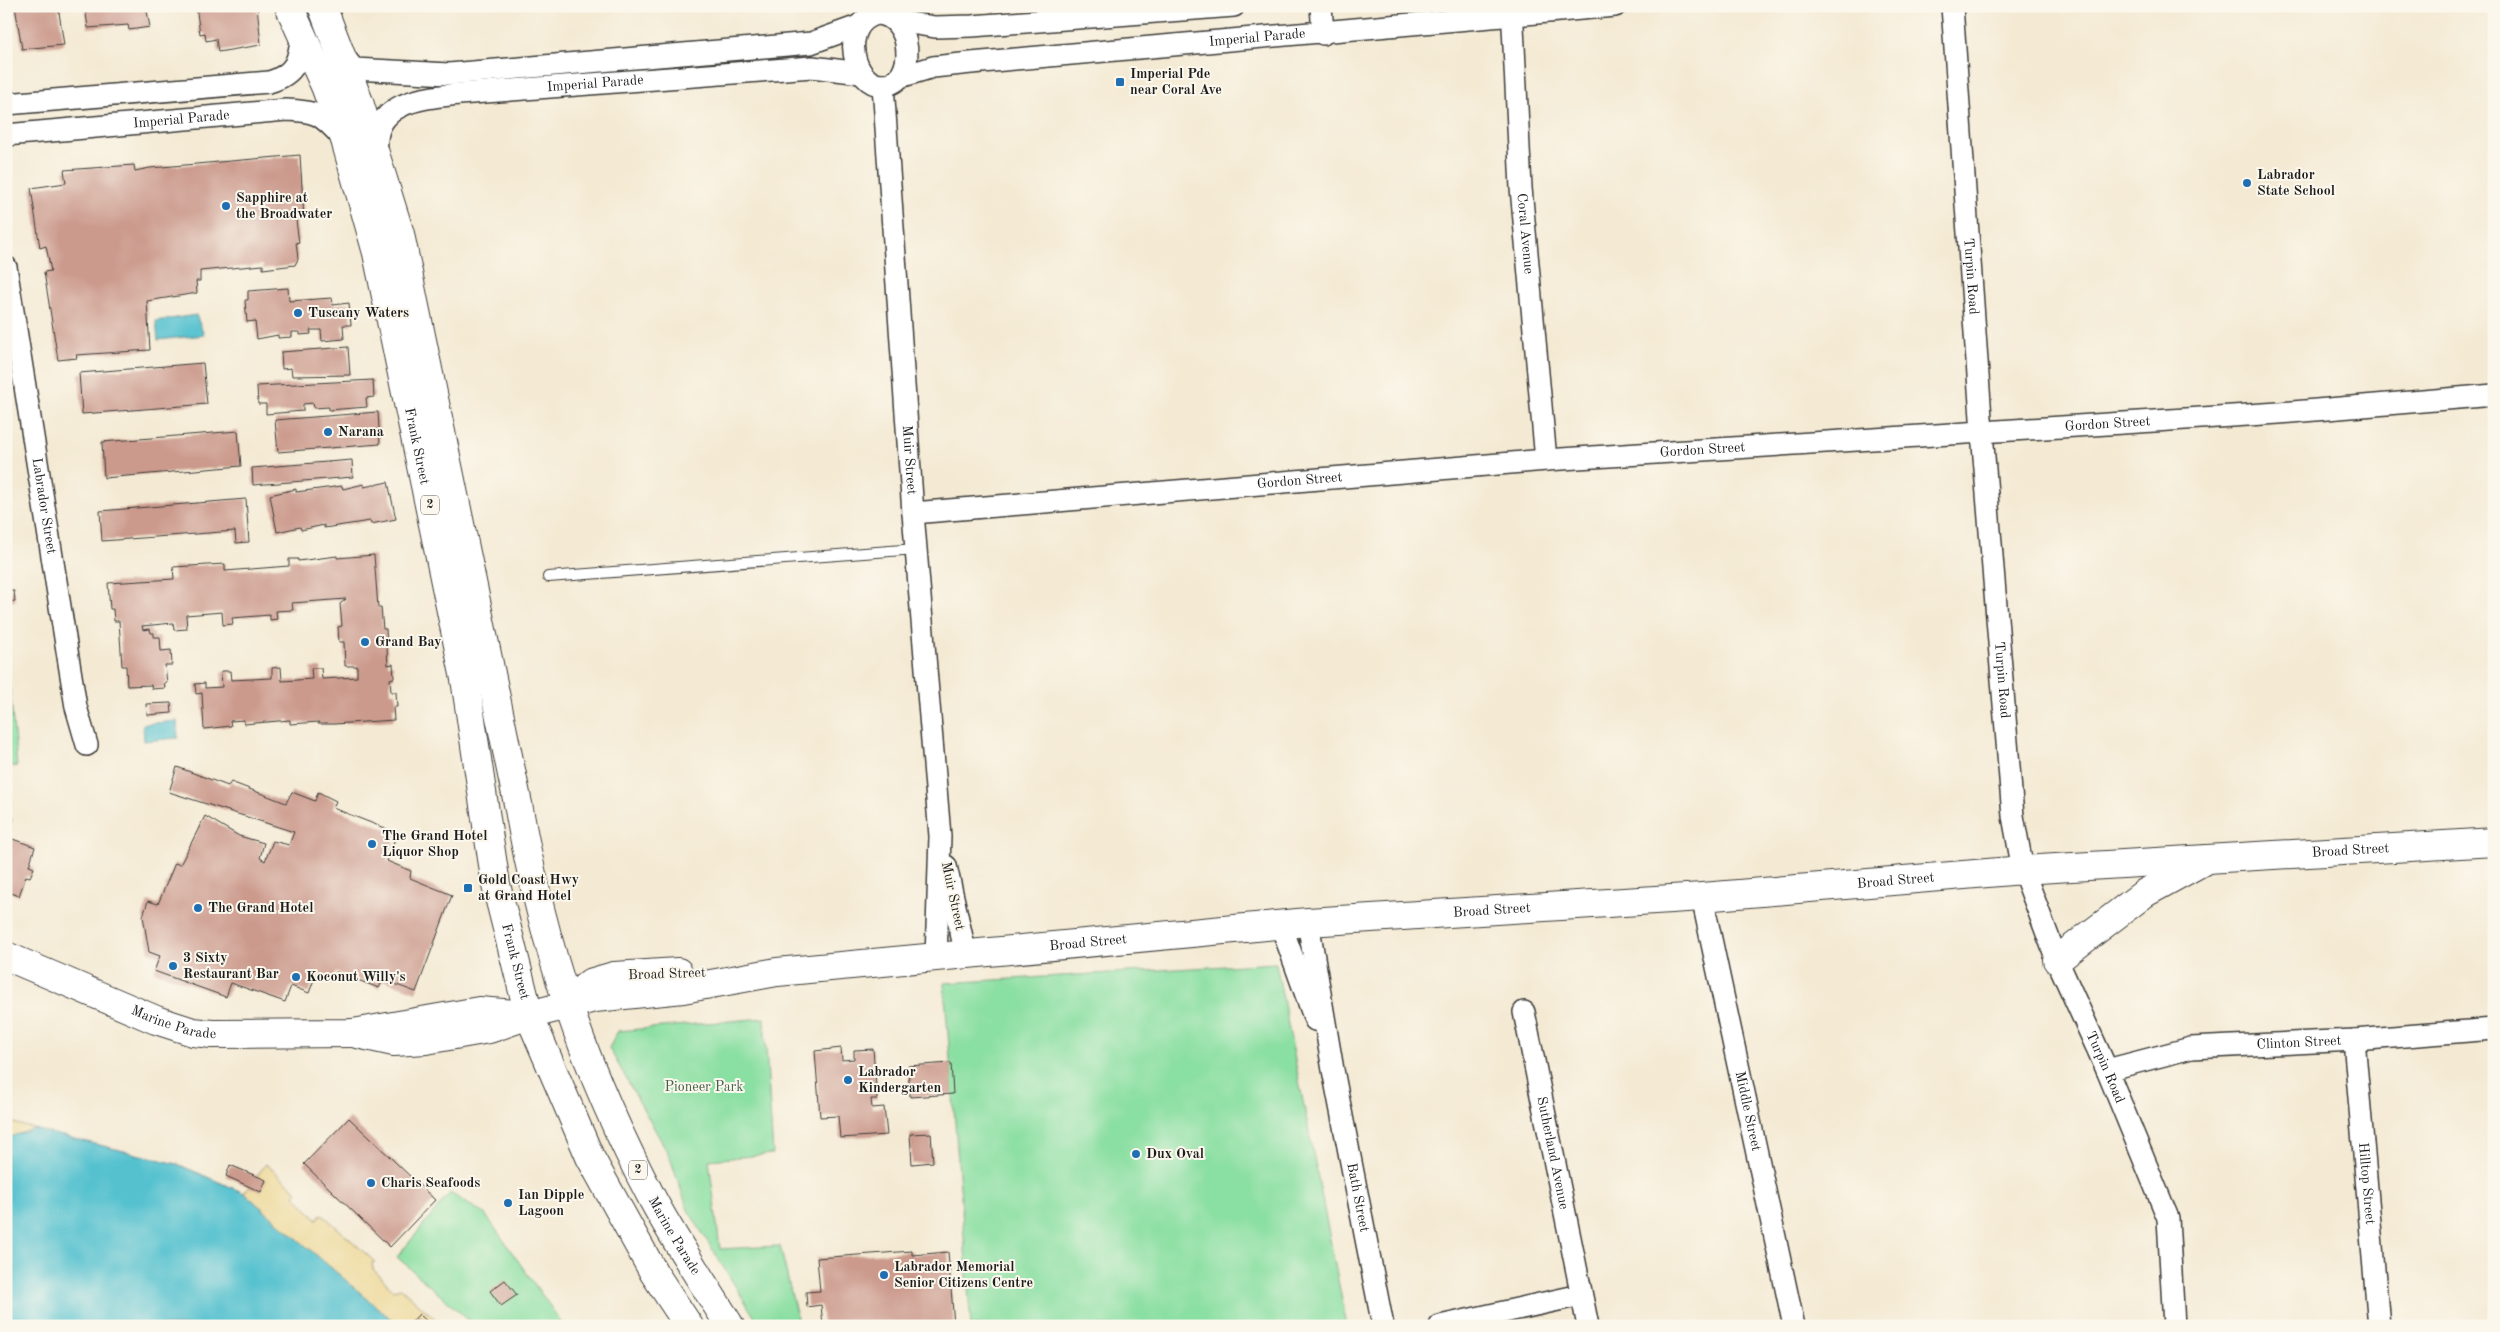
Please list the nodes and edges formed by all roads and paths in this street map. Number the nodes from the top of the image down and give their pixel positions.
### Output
1 (289, 6) edge
2 (322, 6) edge
3 (1234, 6) edge
4 (1321, 6) edge
5 (1616, 6) edge
6 (1952, 6) edge
7 (877, 10) edge
8 (1512, 11) edge
9 (897, 22) junction
10 (858, 26) junction
11 (302, 33) junction
12 (1323, 34) junction
13 (341, 53) junction
14 (645, 58) junction
15 (861, 73) junction
16 (647, 79) junction
17 (892, 81) junction
18 (6, 104) edge
19 (6, 135) edge
20 (345, 140) junction
21 (379, 164) junction
22 (6, 267) edge
23 (2494, 394) edge
24 (1982, 432) junction
25 (1546, 460) junction
26 (913, 513) junction
27 (916, 549) junction
28 (548, 577) dead end
29 (87, 745) dead end
30 (940, 836) junction
31 (2494, 842) edge
32 (2207, 859) junction
33 (2023, 870) junction
34 (1702, 897) junction
35 (1308, 922) junction
36 (1280, 925) junction
37 (966, 955) junction
38 (6, 956) edge
39 (936, 958) junction
40 (2057, 960) junction
41 (566, 1004) junction
42 (1524, 1012) dead end
43 (529, 1015) junction
44 (2494, 1029) edge
45 (2354, 1040) junction
46 (1333, 1070) junction
47 (2107, 1070) junction
48 (1581, 1295) junction
49 (689, 1326) edge
50 (730, 1326) edge
51 (1383, 1326) edge
52 (1440, 1326) edge
53 (1588, 1326) edge
54 (1794, 1326) edge
55 (2174, 1326) edge
56 (2378, 1326) edge

1 - 11 main road, Frank Street / 2
2 - 13 main road, Frank Street / 2
3 - 9 street
4 - 12 street
5 - 8 street, Imperial Parade
6 - 24 street, Turpin Road
7 - 9 street
7 - 10 street
8 - 12 street, Imperial Parade
8 - 25 street, Coral Avenue
9 - 17 street
10 - 14 street, Imperial Parade
10 - 15 street
11 - 18 street
11 - 20 main road, Frank Street / 2
12 - 17 street, Imperial Parade
13 - 14 street, Imperial Parade
13 - 21 main road, Frank Street / 2
14 - 16 street
15 - 16 street, Imperial Parade
15 - 17 street
16 - 21 street, Imperial Parade
17 - 26 street, Muir Street
19 - 20 street, Imperial Parade
20 - 43 main road, Frank Street / 2
21 - 41 main road, Frank Street / 2
22 - 29 street, Labrador Street
23 - 24 street, Gordon Street
24 - 25 street, Gordon Street
24 - 33 street, Turpin Road
25 - 26 street, Gordon Street
26 - 27 street, Muir Street
27 - 28 lane
27 - 30 street, Muir Street
30 - 37 street, Muir Street
30 - 39 street, Muir Street
31 - 32 main road, Broad Street
32 - 33 main road, Broad Street
32 - 40 main road, Broad Street
33 - 34 main road, Broad Street
33 - 40 street, Turpin Road
34 - 35 main road, Broad Street
34 - 54 street, Middle Street
35 - 36 main road, Broad Street
35 - 46 street, Bath Street
36 - 37 main road, Broad Street
36 - 46 street, Bath Street
37 - 39 main road, Broad Street
38 - 43 main road, Marine Parade
39 - 41 main road, Broad Street
40 - 47 street, Turpin Road
41 - 43 main road, Broad Street
41 - 50 main road, Marine Parade / 2
42 - 48 street, Sutherland Avenue
43 - 49 main road, 2
44 - 45 street, Clinton Street
45 - 47 street, Clinton Street
45 - 56 street, Hilltop Street
46 - 51 street, Bath Street
47 - 55 street, Turpin Road
48 - 52 street
48 - 53 street, Sutherland Avenue

